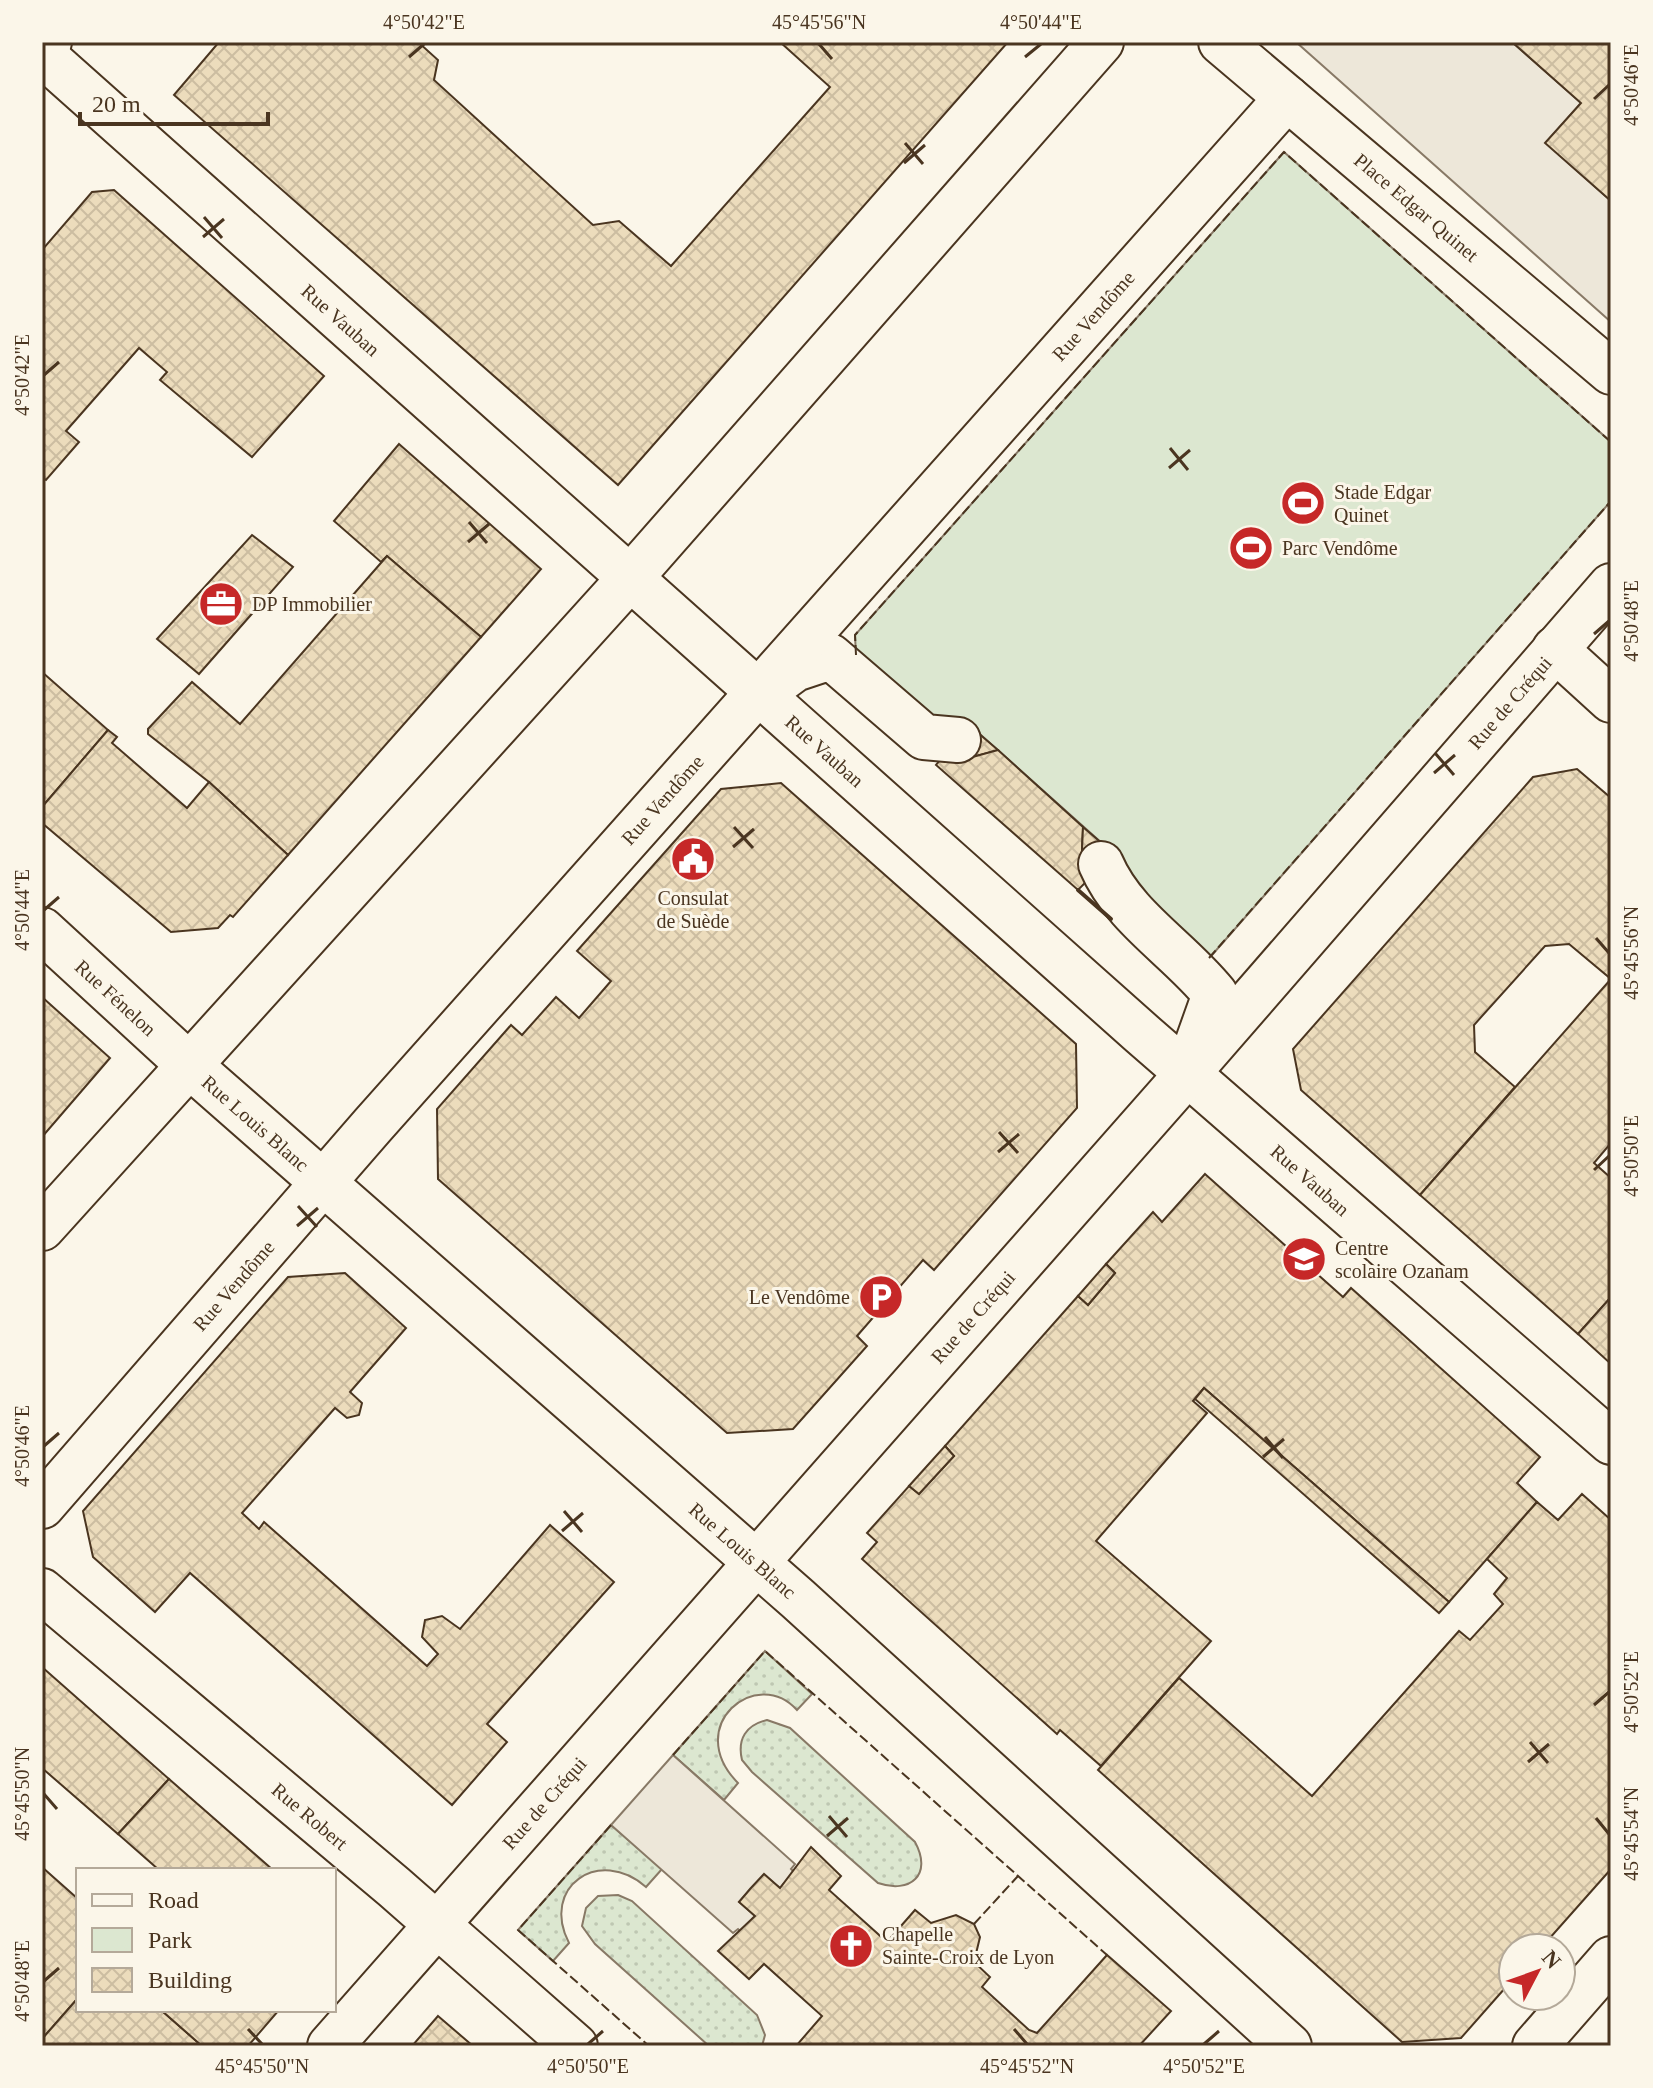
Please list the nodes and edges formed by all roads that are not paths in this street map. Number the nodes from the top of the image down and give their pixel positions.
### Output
1 (49, 42) edge
2 (1101, 42) edge
3 (1221, 42) edge
4 (42, 52) edge
5 (1287, 98) junction
6 (1611, 372) edge
7 (631, 577) junction
8 (1611, 586) edge
9 (1555, 649) junction
10 (761, 693) junction
11 (1611, 700) edge
12 (958, 740) dead end
13 (1101, 864) dead end
14 (42, 930) edge
15 (189, 1065) junction
16 (1187, 1074) junction
17 (323, 1182) junction
18 (42, 1228) edge
19 (1611, 1442) edge
20 (42, 1506) edge
21 (755, 1561) junction
22 (42, 1591) edge
23 (437, 1924) junction
24 (1611, 1959) edge
25 (330, 2046) edge
26 (575, 2046) edge
27 (1289, 2046) edge
28 (1535, 2046) edge

1 - 4 street
2 - 7 street
3 - 5 street, Place Edgar Quinet
4 - 7 street, Rue Vauban
5 - 6 street, Place Edgar Quinet
5 - 10 street, Rue Vendôme
7 - 10 street, Rue Vauban
7 - 15 street
8 - 9 street, Rue de Créqui
9 - 11 street
9 - 16 street, Rue de Créqui
10 - 12 street
10 - 16 street, Rue Vauban
10 - 17 street, Rue Vendôme
13 - 16 street
14 - 15 street, Rue Fénelon
15 - 17 street, Rue Louis Blanc
15 - 18 street
16 - 19 street, Rue Vauban
16 - 21 street, Rue de Créqui
17 - 20 street, Rue Vendôme
17 - 21 street, Rue Louis Blanc
21 - 23 street, Rue de Créqui
21 - 27 street, Rue Louis Blanc
22 - 23 street, Rue Robert
23 - 25 street, Rue de Créqui
23 - 26 street, Rue Robert
24 - 28 street

